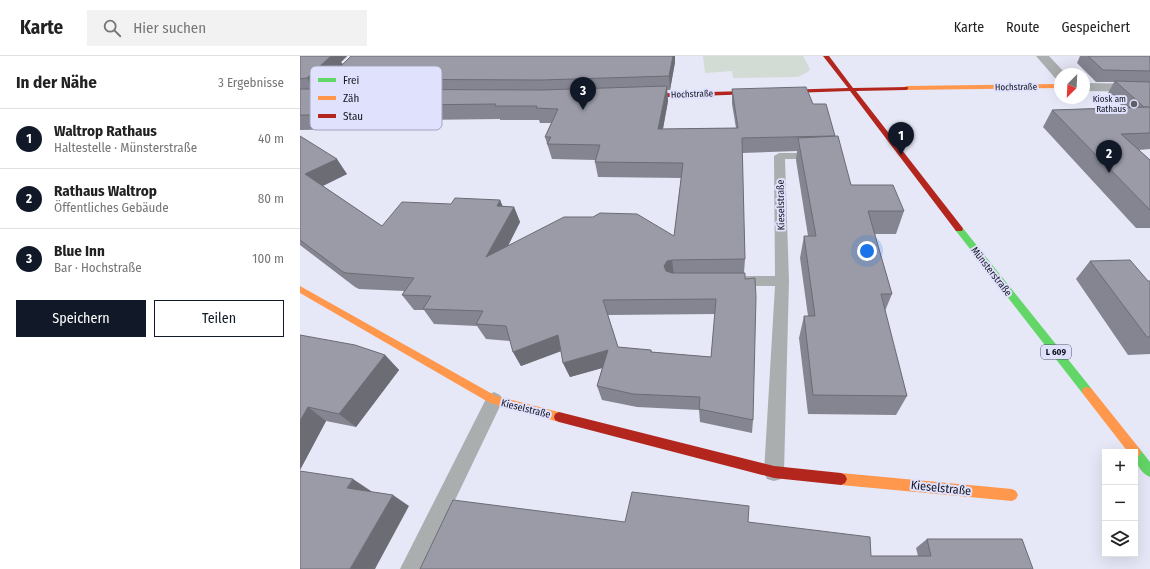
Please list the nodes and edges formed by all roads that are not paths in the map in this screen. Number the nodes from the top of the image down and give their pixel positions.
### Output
1 (362, 56) edge
2 (826, 56) edge
3 (1042, 56) edge
4 (351, 66) edge
5 (1054, 69) edge
6 (1054, 86) edge
7 (1090, 87) edge
8 (1150, 88) edge
9 (850, 89) junction
10 (630, 96) edge
11 (829, 156) edge
12 (782, 280) junction
13 (720, 282) edge
14 (300, 289) edge
15 (494, 400) junction
16 (1133, 449) edge
17 (1138, 456) edge
18 (1150, 471) edge
19 (774, 472) junction
20 (1012, 495) dead end
21 (411, 569) edge

1 - 4 street
2 - 9 street, L 609
3 - 5 street
6 - 9 street, Hochstraße
7 - 8 street
9 - 10 street, Hochstraße
9 - 16 street, Münsterstraße / L 609
11 - 12 lane, Kieselstraße
12 - 13 lane
12 - 19 lane, Kieselstraße
14 - 15 street, Kieselstraße
15 - 19 street, Kieselstraße
15 - 21 lane
17 - 18 street, Münsterstraße / L 609
19 - 20 street, Kieselstraße

